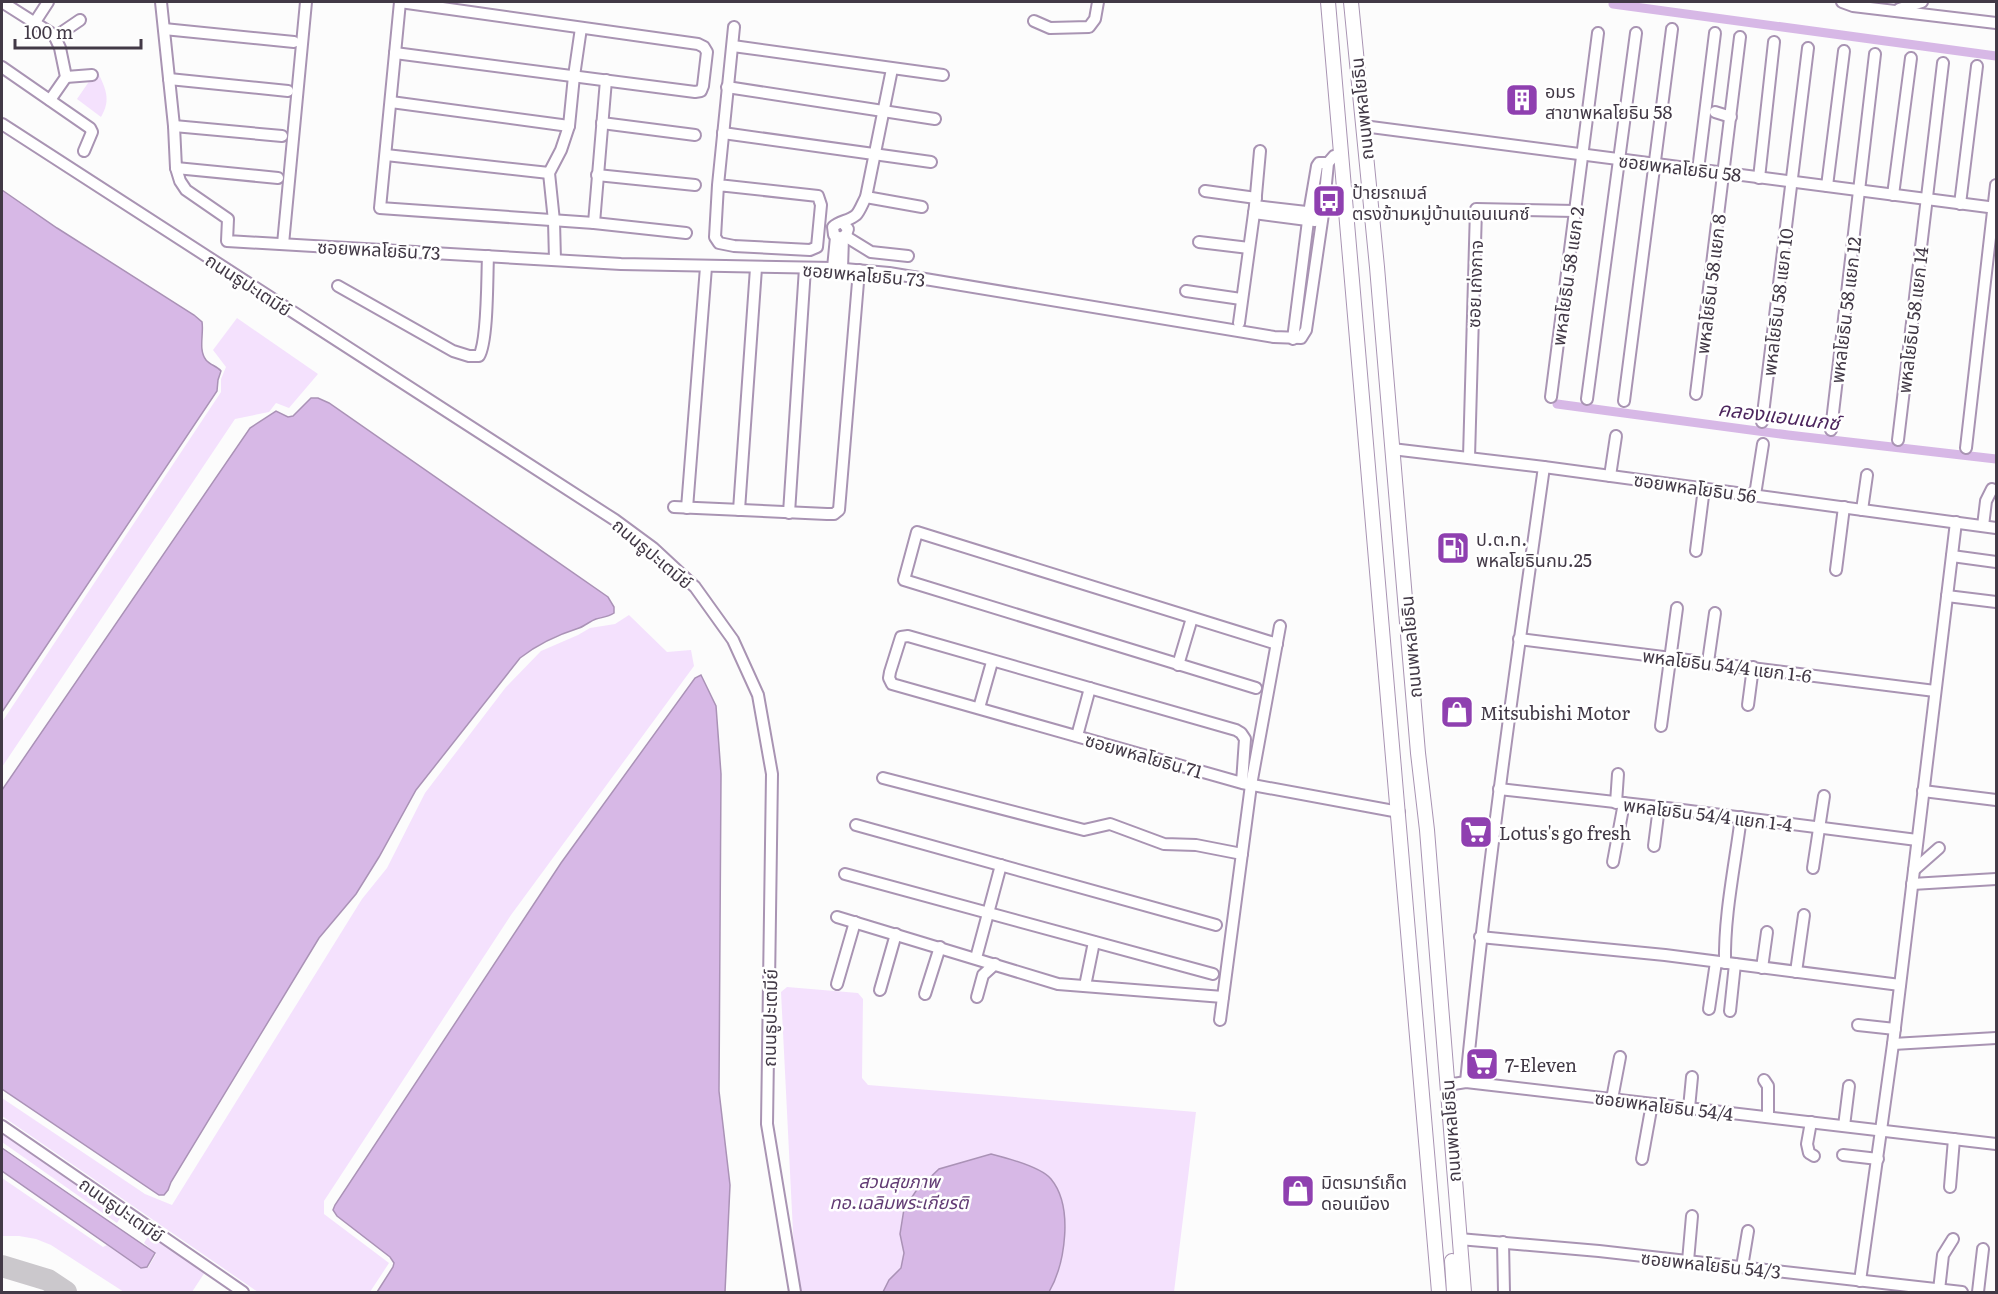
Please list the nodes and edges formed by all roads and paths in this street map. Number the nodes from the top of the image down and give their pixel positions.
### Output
1 (2, 2) edge
2 (48, 2) edge
3 (161, 2) edge
4 (306, 2) edge
5 (400, 2) edge
6 (1098, 2) edge
7 (1328, 2) edge
8 (1351, 2) edge
9 (1842, 2) edge
10 (1922, 2) edge
11 (1896, 10) junction
12 (80, 20) dead end
13 (1034, 21) dead end
14 (35, 22) junction
15 (1996, 23) edge
16 (734, 27) dead end
17 (164, 28) junction
18 (581, 28) junction
19 (1672, 29) dead end
20 (1598, 33) dead end
21 (1636, 33) dead end
22 (1715, 33) dead end
23 (55, 37) junction
24 (1740, 37) dead end
25 (294, 42) dead end
26 (1774, 42) dead end
27 (733, 46) junction
28 (1808, 48) dead end
29 (1844, 51) dead end
30 (395, 53) junction
31 (1875, 54) dead end
32 (1911, 58) dead end
33 (1943, 63) dead end
34 (1977, 66) dead end
35 (2, 67) edge
36 (892, 69) junction
37 (92, 75) dead end
38 (943, 75) dead end
39 (574, 76) junction
40 (66, 77) junction
41 (169, 79) junction
42 (606, 80) junction
43 (727, 87) junction
44 (288, 90) dead end
45 (50, 100) junction
46 (391, 102) junction
47 (885, 112) junction
48 (1715, 112) dead end
49 (1731, 117) junction
50 (935, 119) dead end
51 (602, 123) junction
52 (2, 124) edge
53 (174, 126) junction
54 (569, 126) junction
55 (1363, 126) junction
56 (723, 133) junction
57 (695, 135) dead end
58 (282, 136) dead end
59 (84, 151) dead end
60 (1260, 152) dead end
61 (875, 153) junction
62 (1341, 154) junction
63 (386, 155) junction
64 (1582, 155) junction
65 (1620, 159) junction
66 (931, 162) dead end
67 (1328, 163) junction
68 (1654, 164) junction
69 (176, 168) junction
70 (1698, 170) junction
71 (549, 173) junction
72 (1724, 173) junction
73 (597, 175) junction
74 (278, 178) dead end
75 (1759, 178) junction
76 (1792, 182) junction
77 (695, 185) dead end
78 (718, 185) junction
79 (1996, 185) edge
80 (1827, 186) junction
81 (1205, 191) dead end
82 (1860, 191) junction
83 (1893, 195) junction
84 (866, 197) junction
85 (1926, 199) junction
86 (1960, 204) junction
87 (1255, 206) junction
88 (922, 207) dead end
89 (1995, 208) edge
90 (1575, 211) junction
91 (1309, 216) junction
92 (1322, 218) junction
93 (554, 221) junction
94 (594, 223) junction
95 (819, 228) junction
96 (840, 232) junction
97 (686, 233) dead end
98 (1199, 242) dead end
99 (283, 244) junction
100 (1249, 248) junction
101 (488, 256) junction
102 (908, 256) dead end
103 (555, 260) junction
104 (706, 267) junction
105 (756, 268) junction
106 (806, 268) junction
107 (837, 269) junction
108 (859, 270) junction
109 (338, 286) dead end
110 (1186, 291) dead end
111 (1242, 299) junction
112 (1239, 323) dead end
113 (1293, 339) junction
114 (1696, 394) dead end
115 (1551, 397) dead end
116 (1587, 399) dead end
117 (1624, 401) dead end
118 (1390, 420) junction
119 (1762, 422) dead end
120 (1365, 426) junction
121 (1831, 430) dead end
122 (1616, 436) dead end
123 (1898, 440) dead end
124 (1763, 444) dead end
125 (1966, 448) dead end
126 (1392, 449) junction
127 (1469, 458) junction
128 (1544, 467) junction
129 (1866, 475) dead end
130 (1610, 476) junction
131 (1704, 488) junction
132 (1992, 489) dead end
133 (1755, 495) junction
134 (674, 507) dead end
135 (1844, 507) junction
136 (687, 508) junction
137 (739, 510) junction
138 (1862, 510) junction
139 (789, 513) junction
140 (1956, 522) junction
141 (1983, 526) junction
142 (1996, 528) edge
143 (1696, 551) dead end
144 (1952, 556) junction
145 (1996, 562) edge
146 (1836, 570) dead end
147 (1947, 596) junction
148 (1996, 602) edge
149 (1677, 608) dead end
150 (1715, 613) dead end
151 (1192, 618) junction
152 (1280, 626) dead end
153 (1519, 639) junction
154 (1277, 644) junction
155 (1669, 658) junction
156 (992, 662) junction
157 (1708, 662) junction
158 (1178, 665) junction
159 (1753, 667) junction
160 (1090, 688) junction
161 (1256, 688) dead end
162 (1935, 691) junction
163 (1748, 705) dead end
164 (979, 708) junction
165 (1661, 726) dead end
166 (1077, 736) junction
167 (1618, 774) dead end
168 (883, 778) dead end
169 (1246, 784) junction
170 (1499, 789) junction
171 (1923, 791) junction
172 (1824, 796) dead end
173 (1996, 800) edge
174 (1620, 803) junction
175 (1659, 807) junction
176 (1399, 812) junction
177 (1741, 817) junction
178 (856, 825) dead end
179 (1820, 828) junction
180 (1917, 840) junction
181 (1654, 846) dead end
182 (1939, 848) dead end
183 (1242, 854) junction
184 (1613, 862) dead end
185 (1001, 865) junction
186 (1814, 868) dead end
187 (1914, 870) junction
188 (845, 873) dead end
189 (1996, 879) edge
190 (1912, 884) junction
191 (988, 913) junction
192 (1804, 915) dead end
193 (837, 916) dead end
194 (855, 922) junction
195 (1216, 925) dead end
196 (1767, 932) dead end
197 (896, 934) junction
198 (1480, 937) junction
199 (1094, 942) junction
200 (940, 947) junction
201 (976, 958) junction
202 (1725, 963) junction
203 (995, 964) junction
204 (1762, 968) junction
205 (1796, 972) junction
206 (1213, 974) dead end
207 (837, 984) dead end
208 (1900, 985) junction
209 (1085, 986) junction
210 (880, 990) dead end
211 (925, 994) dead end
212 (977, 997) dead end
213 (1223, 998) junction
214 (1709, 1009) dead end
215 (1730, 1011) dead end
216 (1220, 1020) dead end
217 (1858, 1024) dead end
218 (1895, 1029) junction
219 (1996, 1038) edge
220 (1893, 1044) junction
221 (1620, 1058) dead end
222 (1692, 1077) dead end
223 (1764, 1080) dead end
224 (1466, 1082) junction
225 (1422, 1084) junction
226 (1447, 1085) junction
227 (1849, 1086) dead end
228 (1612, 1099) junction
229 (1652, 1104) junction
230 (1689, 1108) junction
231 (1768, 1117) junction
232 (1811, 1122) junction
233 (2, 1126) edge
234 (1844, 1126) junction
235 (1881, 1130) junction
236 (1954, 1139) junction
237 (1996, 1144) edge
238 (1843, 1155) dead end
239 (1814, 1156) dead end
240 (1642, 1159) dead end
241 (1878, 1159) junction
242 (1950, 1187) dead end
243 (1455, 1199) junction
244 (1692, 1216) dead end
245 (1748, 1231) dead end
246 (1459, 1239) junction
247 (1953, 1239) dead end
248 (1503, 1242) junction
249 (1983, 1249) dead end
250 (1688, 1261) junction
251 (1742, 1267) junction
252 (1855, 1280) junction
253 (1939, 1290) junction
254 (1457, 1292) edge
255 (1957, 1292) edge
256 (243, 1293) edge
257 (795, 1293) edge
258 (1439, 1293) edge
259 (1504, 1293) edge
260 (1850, 1293) edge
261 (1978, 1293) edge

1 - 14 street
2 - 14 street
3 - 17 street
4 - 99 street
5 - 18 street
5 - 30 street
6 - 13 street
7 - 62 main road, ถนนพหลโยธิน
8 - 55 main road, ถนนพหลโยธิน
9 - 11 street
10 - 11 street
11 - 15 street
12 - 23 street
14 - 23 street
16 - 27 street
17 - 25 street
17 - 41 street
18 - 39 street
18 - 42 street
19 - 68 street
20 - 64 street, พหลโยธิน 58 แยก 2
21 - 65 street
22 - 70 street
23 - 40 street
24 - 49 street, พหลโยธิน 58 แยก 8
26 - 75 street
27 - 36 street
27 - 43 street
28 - 76 street, พหลโยธิน 58 แยก 10
29 - 80 street
30 - 39 street
30 - 46 street
31 - 82 street, พหลโยธิน 58 แยก 12
32 - 83 street
33 - 85 street, พหลโยธิน 58 แยก 14
34 - 86 street
35 - 45 street
36 - 38 street
36 - 47 street
37 - 40 street
39 - 42 street
39 - 54 street
40 - 45 street
41 - 44 street
41 - 53 street
42 - 51 street
43 - 47 street
43 - 56 street
45 - 59 street
46 - 54 street
46 - 63 street
47 - 50 street
47 - 61 street
48 - 49 street
49 - 72 street, พหลโยธิน 58 แยก 8
51 - 57 street
51 - 73 street
52 - 257 street, ถนนธูปะเตมีย์
53 - 58 street
53 - 69 street
54 - 71 street
55 - 64 street, ซอยพหลโยธิน 58
55 - 118 main road, ถนนพหลโยธิน
56 - 61 street
56 - 78 street
60 - 87 street
61 - 66 street
61 - 84 street
62 - 67 street
62 - 120 main road, ถนนพหลโยธิน
63 - 71 street
63 - 93 street
64 - 65 street, ซอยพหลโยธิน 58
64 - 90 street, พหลโยธิน 58 แยก 2
65 - 68 street, ซอยพหลโยธิน 58
65 - 116 street
67 - 91 street
67 - 92 street
68 - 70 street, ซอยพหลโยธิน 58
68 - 117 street
69 - 74 street
69 - 99 street, ซอยพหลโยธิน 73
70 - 72 street, ซอยพหลโยธิน 58
71 - 93 street
72 - 75 street, ซอยพหลโยธิน 58
72 - 114 street, พหลโยธิน 58 แยก 8
73 - 77 street
73 - 94 street
75 - 76 street, ซอยพหลโยธิน 58
76 - 80 street, ซอยพหลโยธิน 58
76 - 119 street, พหลโยธิน 58 แยก 10
78 - 95 street
78 - 95 street
79 - 89 street
80 - 82 street, ซอยพหลโยธิน 58
81 - 87 street
82 - 83 street, ซอยพหลโยธิน 58
82 - 121 street, พหลโยธิน 58 แยก 12
83 - 85 street, ซอยพหลโยธิน 58
84 - 88 street
84 - 96 street
85 - 86 street, ซอยพหลโยธิน 58
85 - 123 street, พหลโยธิน 58 แยก 14
86 - 89 street, ซอยพหลโยธิน 58
87 - 91 street
87 - 100 street
89 - 125 street
90 - 115 street, พหลโยธิน 58 แยก 2
90 - 127 street, ซอย เก่งกาจ
91 - 92 street
91 - 113 street
92 - 113 street
93 - 94 street
93 - 103 street
94 - 97 street
95 - 96 street
96 - 102 street
96 - 107 street
98 - 100 street
99 - 101 street, ซอยพหลโยธิน 73
100 - 111 street
101 - 103 street, ซอยพหลโยธิน 73
101 - 109 street
103 - 104 street, ซอยพหลโยธิน 73
104 - 105 street, ซอยพหลโยธิน 73
104 - 136 street
105 - 106 street, ซอยพหลโยธิน 73
105 - 137 street
106 - 107 street, ซอยพหลโยธิน 73
106 - 139 street
107 - 108 street, ซอยพหลโยธิน 73
108 - 113 street, ซอยพหลโยธิน 73
108 - 139 street
110 - 111 street
111 - 112 street
118 - 120 main road
118 - 126 main road, ถนนพหลโยธิน
120 - 176 main road, ถนนพหลโยธิน
122 - 130 street
124 - 133 street
126 - 127 street, ซอยพหลโยธิน 56
126 - 226 main road, ถนนพหลโยธิน
127 - 128 street, ซอยพหลโยธิน 56
128 - 130 street, ซอยพหลโยธิน 56
128 - 153 street
129 - 138 street
130 - 131 street, ซอยพหลโยธิน 56
131 - 133 street, ซอยพหลโยธิน 56
131 - 143 street
132 - 141 street
133 - 135 street, ซอยพหลโยธิน 56
134 - 136 street
135 - 138 street, ซอยพหลโยธิน 56
135 - 146 street
136 - 137 street
137 - 139 street
138 - 140 street, ซอยพหลโยธิน 56
140 - 141 street, ซอยพหลโยธิน 56
140 - 144 street
141 - 142 street, ซอยพหลโยธิน 56
144 - 145 street
144 - 147 street
147 - 148 street
147 - 162 street
149 - 155 street
150 - 157 street
151 - 154 street
151 - 158 street
151 - 158 street
152 - 154 street
153 - 155 street, พหลโยธิน 54/4 แยก 1-6
153 - 170 street
154 - 169 street
155 - 157 street, พหลโยธิน 54/4 แยก 1-6
155 - 165 street
156 - 160 street
156 - 164 street
156 - 164 street, ซอยพหลโยธิน 71
157 - 159 street, พหลโยธิน 54/4 แยก 1-6
158 - 161 street
159 - 162 street, พหลโยธิน 54/4 แยก 1-6
159 - 163 street
160 - 166 street
160 - 169 street
162 - 171 street
164 - 166 street, ซอยพหลโยธิน 71
166 - 169 street, ซอยพหลโยธิน 71
167 - 174 street
168 - 183 street
169 - 176 street, ซอยพหลโยธิน 71
169 - 183 street
170 - 174 street, พหลโยธิน 54/4 แยก 1-4
170 - 198 street
171 - 173 street
171 - 180 street
172 - 179 street
174 - 175 street, พหลโยธิน 54/4 แยก 1-4
174 - 184 street
175 - 177 street, พหลโยธิน 54/4 แยก 1-4
175 - 181 street
176 - 225 main road, ถนนพหลโยธิน
177 - 179 street, พหลโยธิน 54/4 แยก 1-4
177 - 202 street
178 - 185 street
179 - 180 street, พหลโยธิน 54/4 แยก 1-4
179 - 186 street
180 - 187 street
182 - 187 street
183 - 213 street
185 - 191 street
185 - 195 street
187 - 190 street
188 - 191 street
189 - 190 street
190 - 208 street
191 - 199 street
191 - 201 street
192 - 205 street
193 - 194 street
194 - 197 street
194 - 207 street
196 - 204 street
197 - 200 street
197 - 210 street
198 - 202 street
198 - 224 street
199 - 206 street
199 - 209 street
200 - 201 street
200 - 211 street
201 - 203 street
202 - 204 street
202 - 214 street
202 - 215 street
203 - 209 street
203 - 212 street
204 - 205 street
205 - 208 street
208 - 218 street
209 - 213 street
213 - 216 street
217 - 218 street
218 - 220 street
219 - 220 street
220 - 235 street
221 - 228 street
222 - 230 street
223 - 231 street
224 - 226 street, ซอยพหลโยธิน 54/4
224 - 228 street, ซอยพหลโยธิน 54/4
225 - 226 main road
225 - 258 main road, ถนนพหลโยธิน
226 - 243 main road, ถนนพหลโยธิน
227 - 234 street
228 - 229 street, ซอยพหลโยธิน 54/4
229 - 230 street, ซอยพหลโยธิน 54/4
229 - 240 street
230 - 231 street, ซอยพหลโยธิน 54/4
231 - 232 street, ซอยพหลโยธิน 54/4
232 - 234 street, ซอยพหลโยธิน 54/4
232 - 239 street
233 - 256 street, ถนนธูปะเตมีย์
234 - 235 street, ซอยพหลโยธิน 54/4
235 - 236 street, ซอยพหลโยธิน 54/4
235 - 241 street
236 - 237 street, ซอยพหลโยธิน 54/4
236 - 242 street
238 - 241 street
241 - 252 street
243 - 246 main road, ถนนพหลโยธิน
243 - 254 main road
244 - 250 street
245 - 251 street
246 - 248 street, ซอยพหลโยธิน 54/3
246 - 254 main road, ถนนพหลโยธิน
247 - 253 street
248 - 250 street, ซอยพหลโยธิน 54/3
248 - 259 street
249 - 261 street
250 - 251 street, ซอยพหลโยธิน 54/3
251 - 252 street, ซอยพหลโยธิน 54/3
252 - 253 street, ซอยพหลโยธิน 54/3
252 - 260 street
253 - 255 street, ซอยพหลโยธิน 54/3

